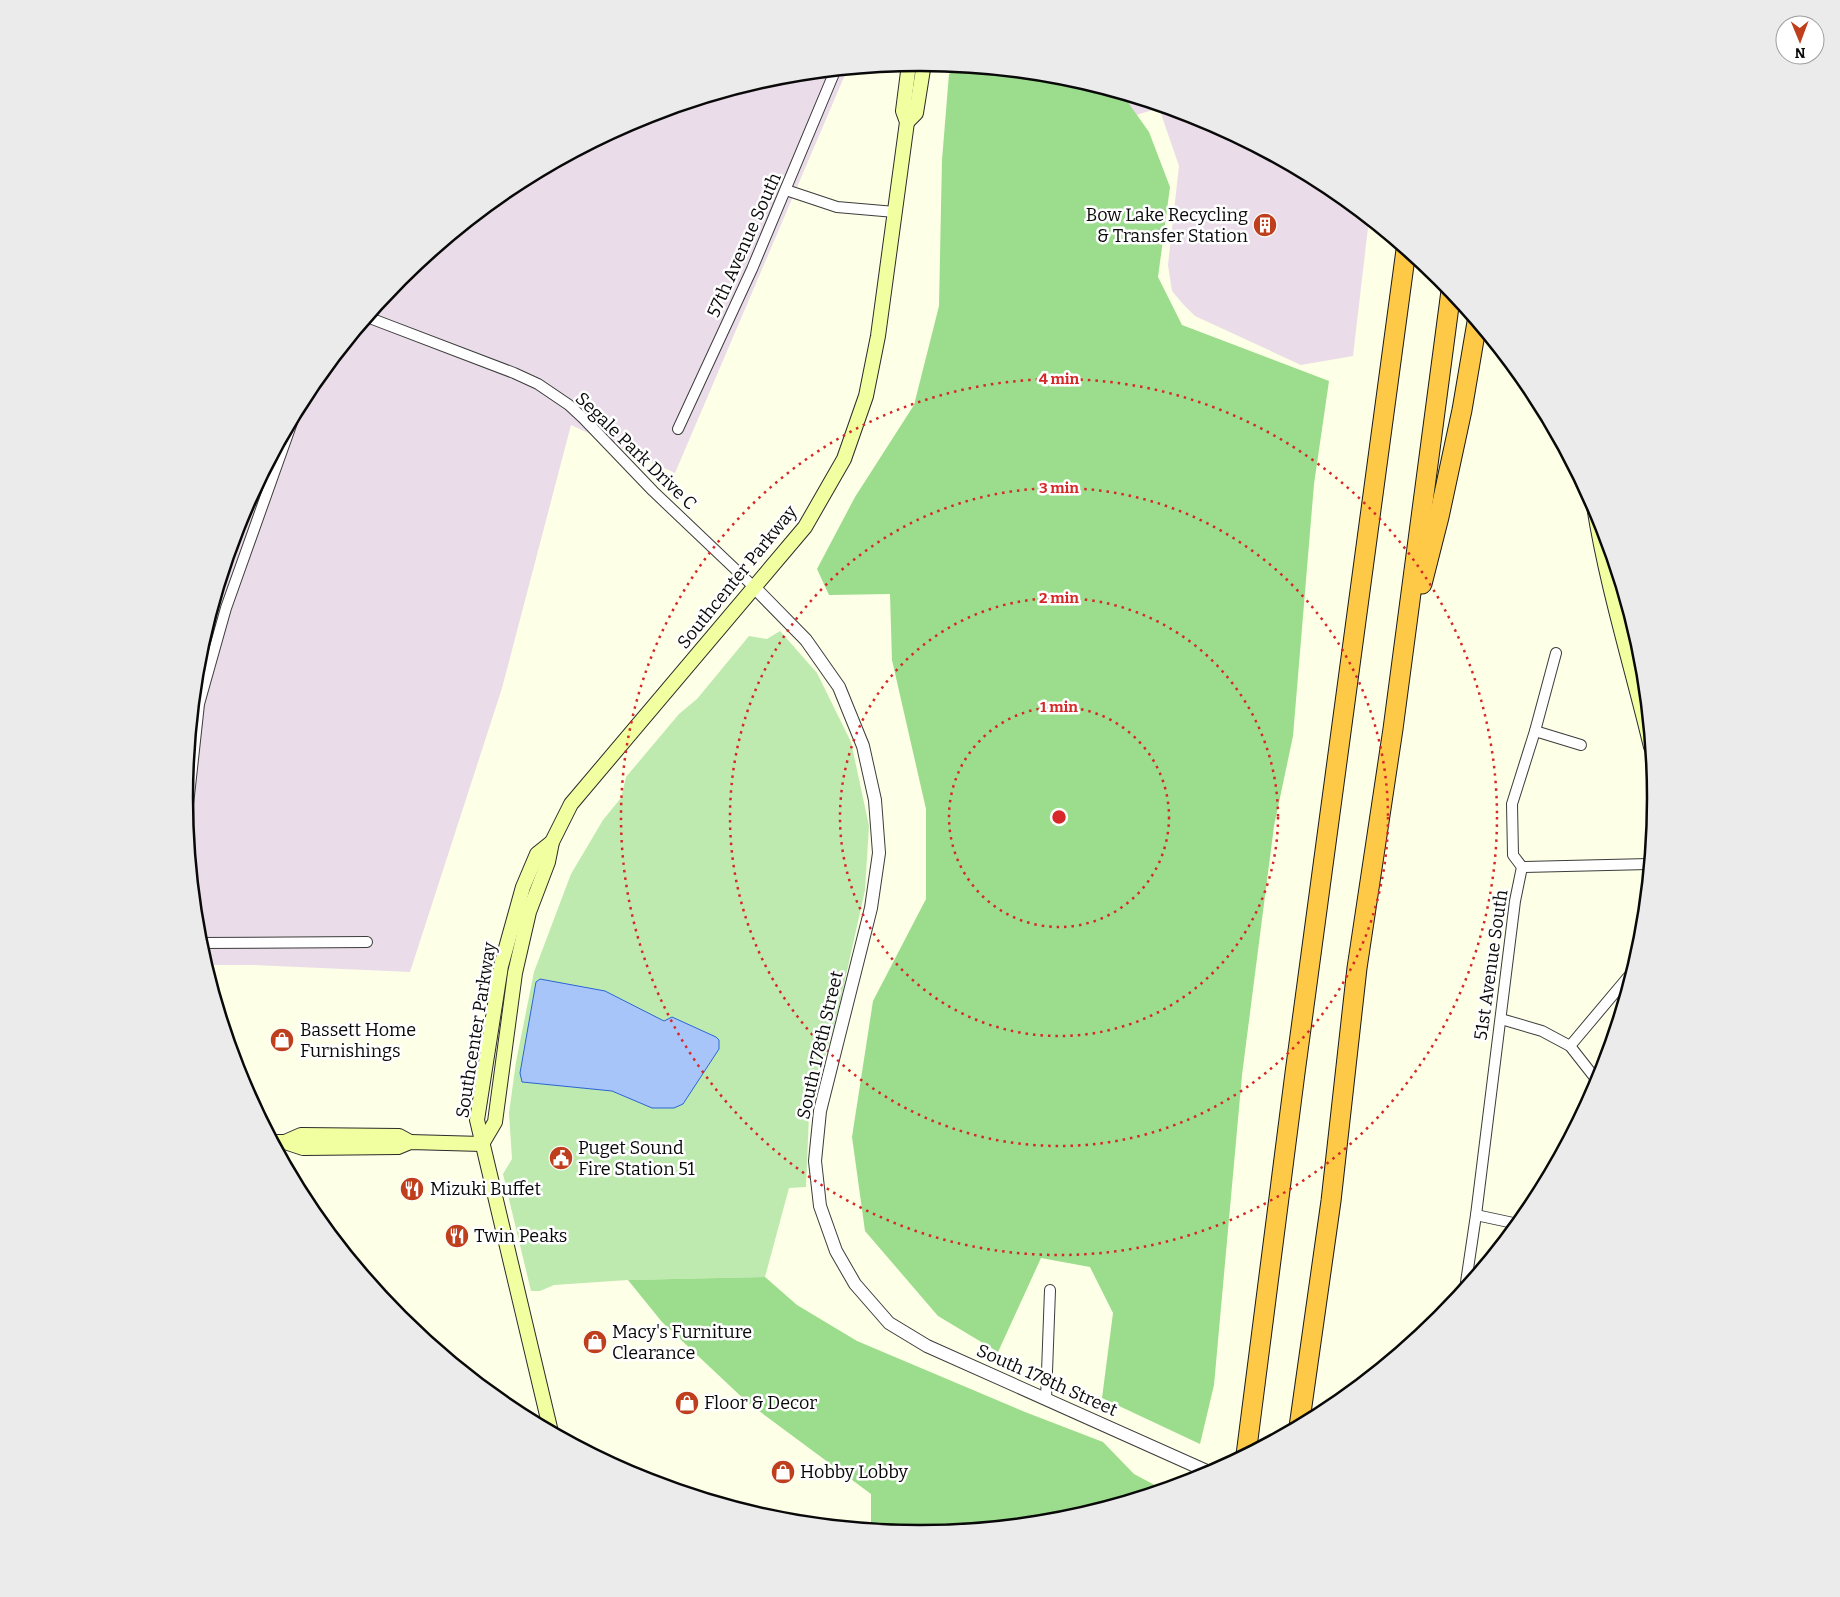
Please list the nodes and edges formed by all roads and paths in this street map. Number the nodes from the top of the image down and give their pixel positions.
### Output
1 (908, 71) edge
2 (923, 71) edge
3 (832, 76) edge
4 (907, 122) junction
5 (786, 190) junction
6 (895, 212) junction
7 (1404, 256) edge
8 (1450, 301) edge
9 (373, 319) edge
10 (1476, 330) edge
11 (678, 430) dead end
12 (282, 450) edge
13 (754, 588) junction
14 (1618, 597) edge
15 (1556, 653) dead end
16 (1400, 673) junction
17 (1639, 691) edge
18 (199, 704) edge
19 (1535, 731) junction
20 (1581, 745) dead end
21 (1644, 864) edge
22 (1522, 867) junction
23 (367, 942) dead end
24 (208, 943) edge
25 (1623, 983) edge
26 (1500, 1019) junction
27 (1570, 1046) junction
28 (1593, 1075) edge
29 (279, 1142) edge
30 (482, 1144) junction
31 (1476, 1215) junction
32 (1511, 1222) edge
33 (1467, 1278) edge
34 (1050, 1290) dead end
35 (1046, 1399) junction
36 (1300, 1418) edge
37 (549, 1424) edge
38 (1247, 1448) edge
39 (1201, 1469) edge

1 - 4 main road, Southcenter Parkway
2 - 4 main road, Southcenter Parkway
3 - 5 street, 57th Avenue South
4 - 6 main road, Southcenter Parkway
5 - 6 street
5 - 11 street, 57th Avenue South
6 - 13 main road, Southcenter Parkway
7 - 38 highway
8 - 16 highway
9 - 13 street, Segale Park Drive C
10 - 16 highway
12 - 18 street
13 - 30 main road, Southcenter Parkway
13 - 35 street, South 178th Street
14 - 17 main road
15 - 19 street
16 - 36 highway
19 - 20 street
19 - 22 street
21 - 22 street
22 - 26 street, 51st Avenue South
23 - 24 street
25 - 27 street
26 - 27 street
26 - 31 street, 51st Avenue South
27 - 28 street
29 - 30 main road
30 - 37 main road, Southcenter Parkway
31 - 32 street
31 - 33 street, 51st Avenue South
34 - 35 street
35 - 39 street, South 178th Street

